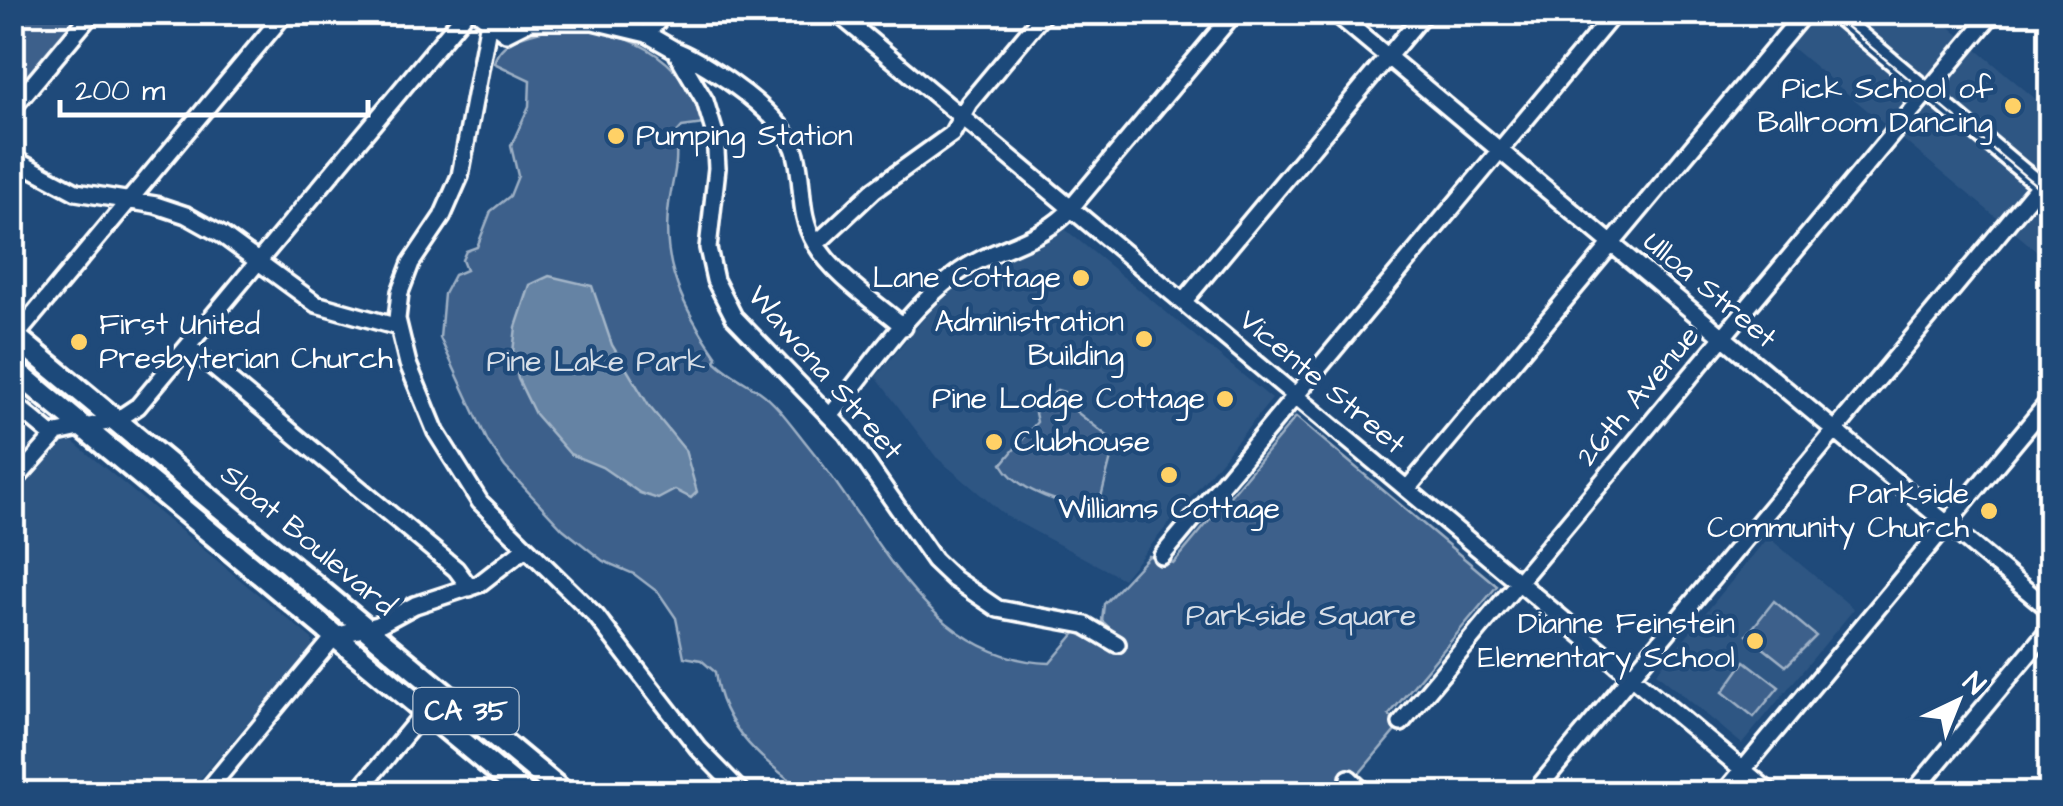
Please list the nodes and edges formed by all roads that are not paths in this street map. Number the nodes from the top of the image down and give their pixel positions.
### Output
1 (92, 12) edge
2 (286, 12) edge
3 (466, 12) edge
4 (666, 12) edge
5 (1045, 12) edge
6 (1235, 12) edge
7 (1334, 12) edge
8 (1424, 12) edge
9 (1615, 12) edge
10 (1805, 12) edge
11 (1833, 12) edge
12 (1994, 12) edge
13 (846, 16) edge
14 (484, 17) edge
15 (647, 34) junction
16 (676, 50) junction
17 (1388, 57) junction
18 (1928, 92) junction
19 (12, 109) edge
20 (961, 117) junction
21 (1500, 151) junction
22 (12, 158) edge
23 (2047, 184) edge
24 (128, 202) junction
25 (1071, 209) junction
26 (816, 244) junction
27 (1612, 244) junction
28 (257, 262) junction
29 (1183, 302) junction
30 (904, 327) junction
31 (398, 328) junction
32 (14, 335) edge
33 (1723, 337) junction
34 (188, 346) junction
35 (12, 368) edge
36 (1296, 396) junction
37 (2050, 400) edge
38 (12, 402) edge
39 (830, 416) junction
40 (116, 420) junction
41 (84, 427) junction
42 (1835, 430) junction
43 (53, 436) junction
44 (12, 484) edge
45 (1407, 489) junction
46 (1948, 524) junction
47 (524, 549) junction
48 (1162, 556) dead end
49 (1519, 582) junction
50 (470, 588) junction
51 (2050, 610) edge
52 (2050, 628) edge
53 (368, 629) junction
54 (335, 636) junction
55 (1117, 644) dead end
56 (1631, 676) junction
57 (425, 710) junction
58 (1401, 723) dead end
59 (1743, 769) junction
60 (1349, 778) dead end
61 (518, 792) edge
62 (742, 793) edge
63 (204, 794) edge
64 (356, 794) edge
65 (565, 794) edge
66 (1366, 794) edge
67 (1533, 794) edge
68 (1723, 794) edge
69 (1772, 794) edge
70 (1912, 794) edge

1 - 19 street
2 - 24 street
3 - 28 street
4 - 15 street
5 - 20 street
6 - 25 street
7 - 17 street, Ulloa Street
8 - 17 street
9 - 21 street
10 - 27 street
11 - 18 street
12 - 18 street, 26th Avenue
13 - 20 street, Vicente Street
14 - 15 street
14 - 31 street
15 - 16 street
16 - 26 street
16 - 39 street, Wawona Street
17 - 21 street, Ulloa Street
17 - 29 street
18 - 23 street
18 - 33 street, 26th Avenue
20 - 25 street, Vicente Street
20 - 26 street
21 - 27 street, Ulloa Street
21 - 36 street
22 - 24 street
23 - 42 street
24 - 28 street
24 - 32 street
25 - 29 street, Vicente Street
25 - 30 street
26 - 30 street
27 - 33 street, Ulloa Street
27 - 45 street
28 - 31 street
28 - 34 street
29 - 36 street, Vicente Street
30 - 39 street
31 - 47 street
32 - 40 main road, Sloat Boulevard / CA 35
33 - 42 street, Ulloa Street
33 - 49 street, 26th Avenue
34 - 40 street
34 - 50 street
35 - 41 main road, Sloat Boulevard / CA 35
36 - 45 street, Vicente Street
36 - 48 street
37 - 46 street
38 - 43 street
39 - 55 street, Wawona Street
40 - 41 street
40 - 53 main road, Sloat Boulevard / CA 35
41 - 43 street
41 - 54 main road, Sloat Boulevard / CA 35
42 - 46 street, Ulloa Street
42 - 56 street
43 - 44 street
45 - 49 street, Vicente Street
46 - 51 street, Ulloa Street
46 - 59 street
47 - 50 street
47 - 62 street
49 - 56 street, Vicente Street
49 - 58 street, 26th Avenue
50 - 53 street
52 - 70 street
53 - 54 street
53 - 65 main road, Sloat Boulevard / CA 35
54 - 57 main road, Sloat Boulevard / CA 35
54 - 63 street
56 - 59 street, Vicente Street
56 - 67 street
57 - 61 main road, Sloat Boulevard / CA 35
57 - 64 street
59 - 68 street
59 - 69 street, Vicente Street
60 - 66 street

